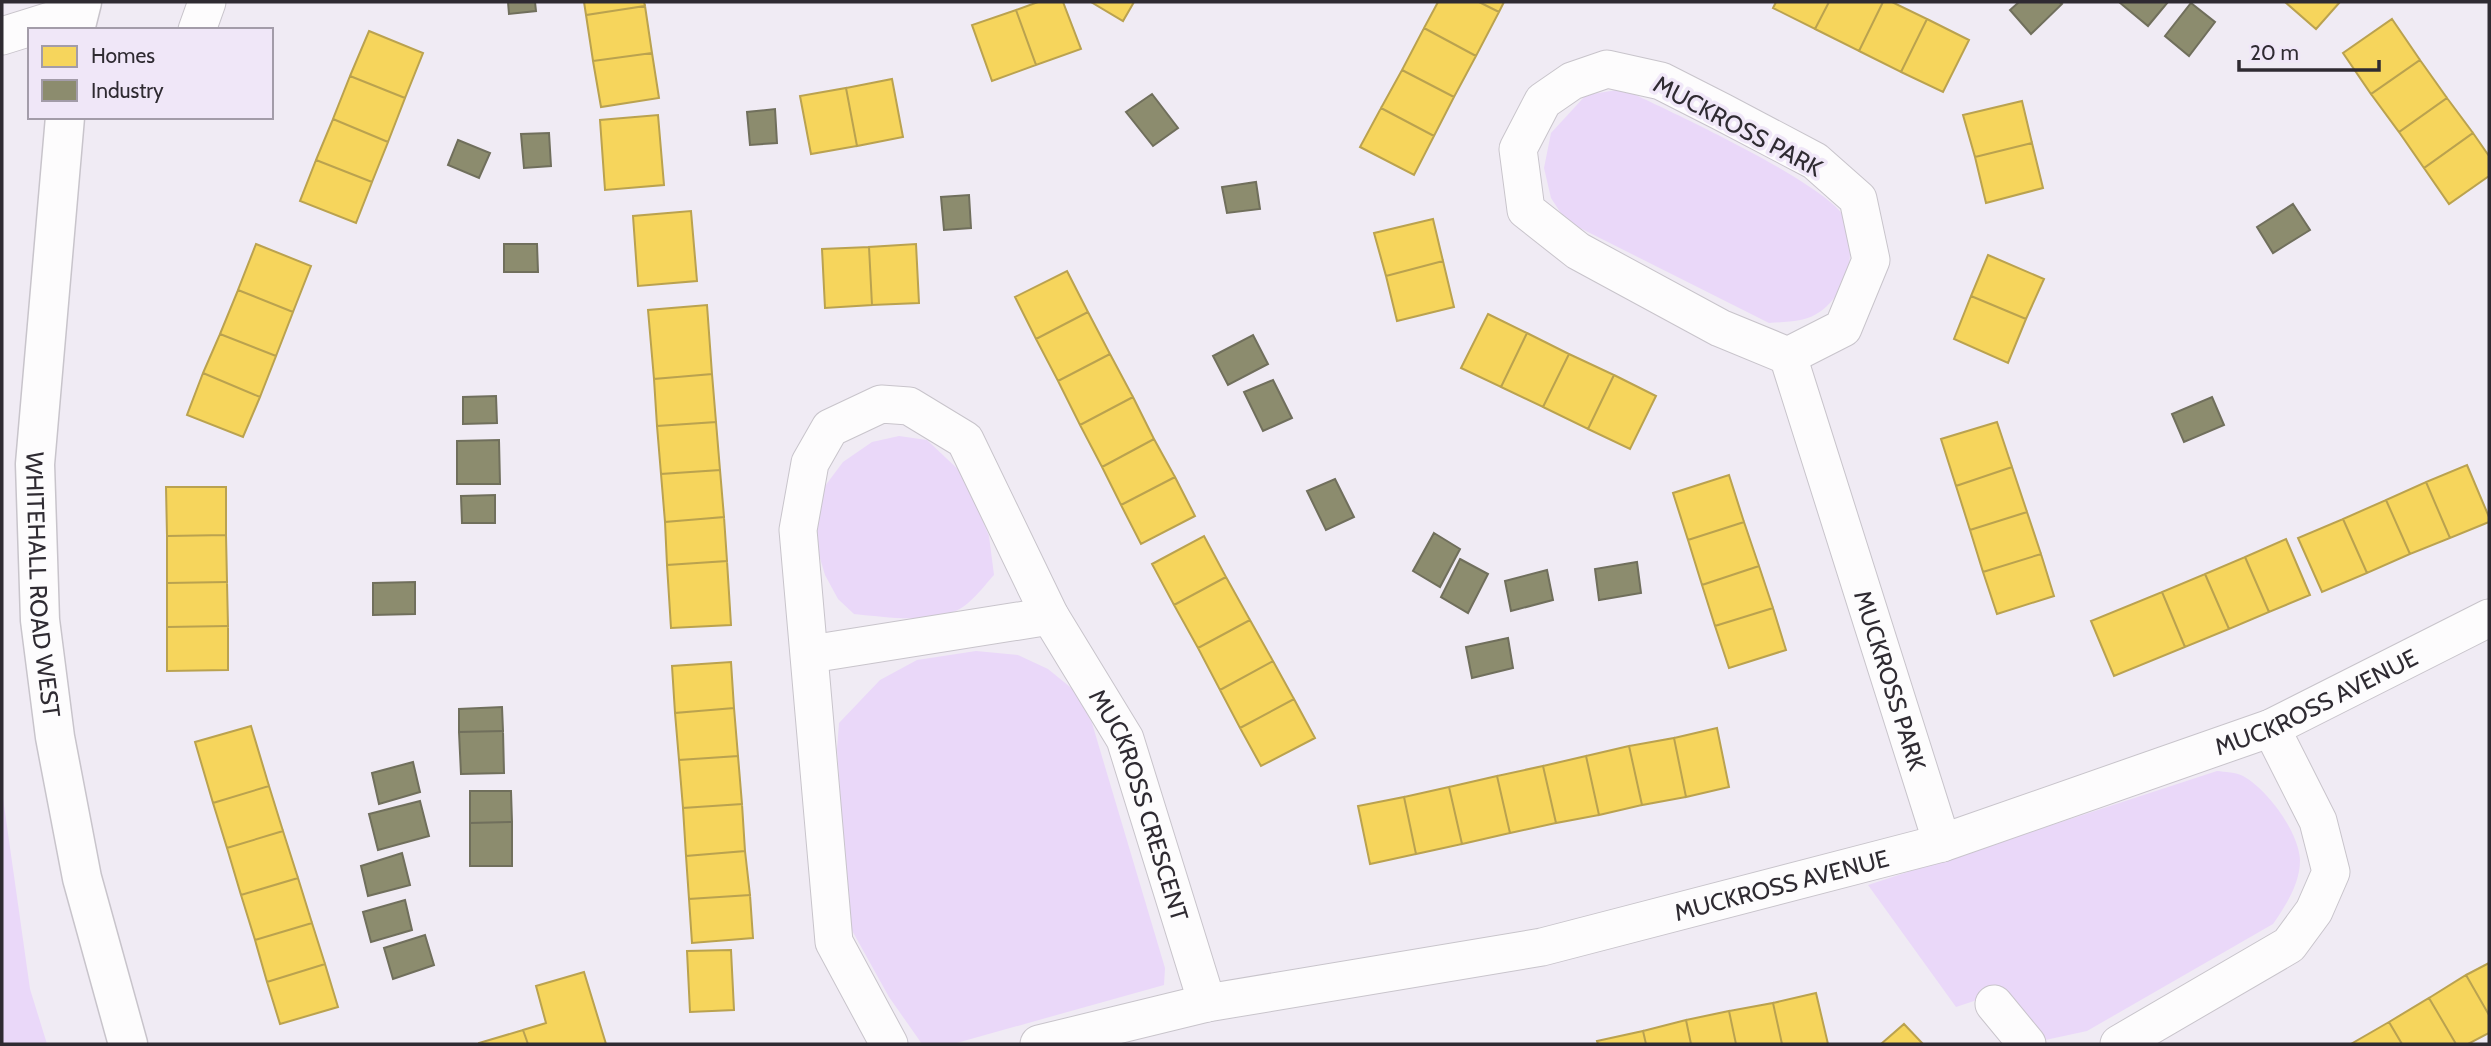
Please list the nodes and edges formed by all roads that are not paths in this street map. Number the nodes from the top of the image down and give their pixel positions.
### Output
1 (206, 2) edge
2 (79, 15) edge
3 (31, 28) edge
4 (198, 28) edge
5 (28, 29) edge
6 (2, 36) edge
7 (65, 119) edge
8 (1788, 356) junction
9 (1050, 616) junction
10 (2489, 618) edge
11 (811, 654) junction
12 (2271, 728) junction
13 (1942, 843) junction
14 (1207, 1003) junction
15 (1994, 1004) dead end
16 (128, 1044) edge
17 (889, 1044) edge
18 (1040, 1044) edge
19 (2028, 1044) edge
20 (2119, 1044) edge

1 - 4 street
2 - 3 street
5 - 6 street
7 - 16 street, WHITEHALL ROAD WEST
8 - 8 street, MUCKROSS PARK
8 - 13 street, MUCKROSS PARK
9 - 11 street
9 - 11 street, MUCKROSS CRESCENT
9 - 14 street, MUCKROSS CRESCENT
10 - 12 street, MUCKROSS AVENUE
11 - 17 street, MUCKROSS CRESCENT
12 - 13 street, MUCKROSS AVENUE
12 - 20 street
13 - 14 street, MUCKROSS AVENUE
14 - 18 street, MUCKROSS AVENUE
15 - 19 street

